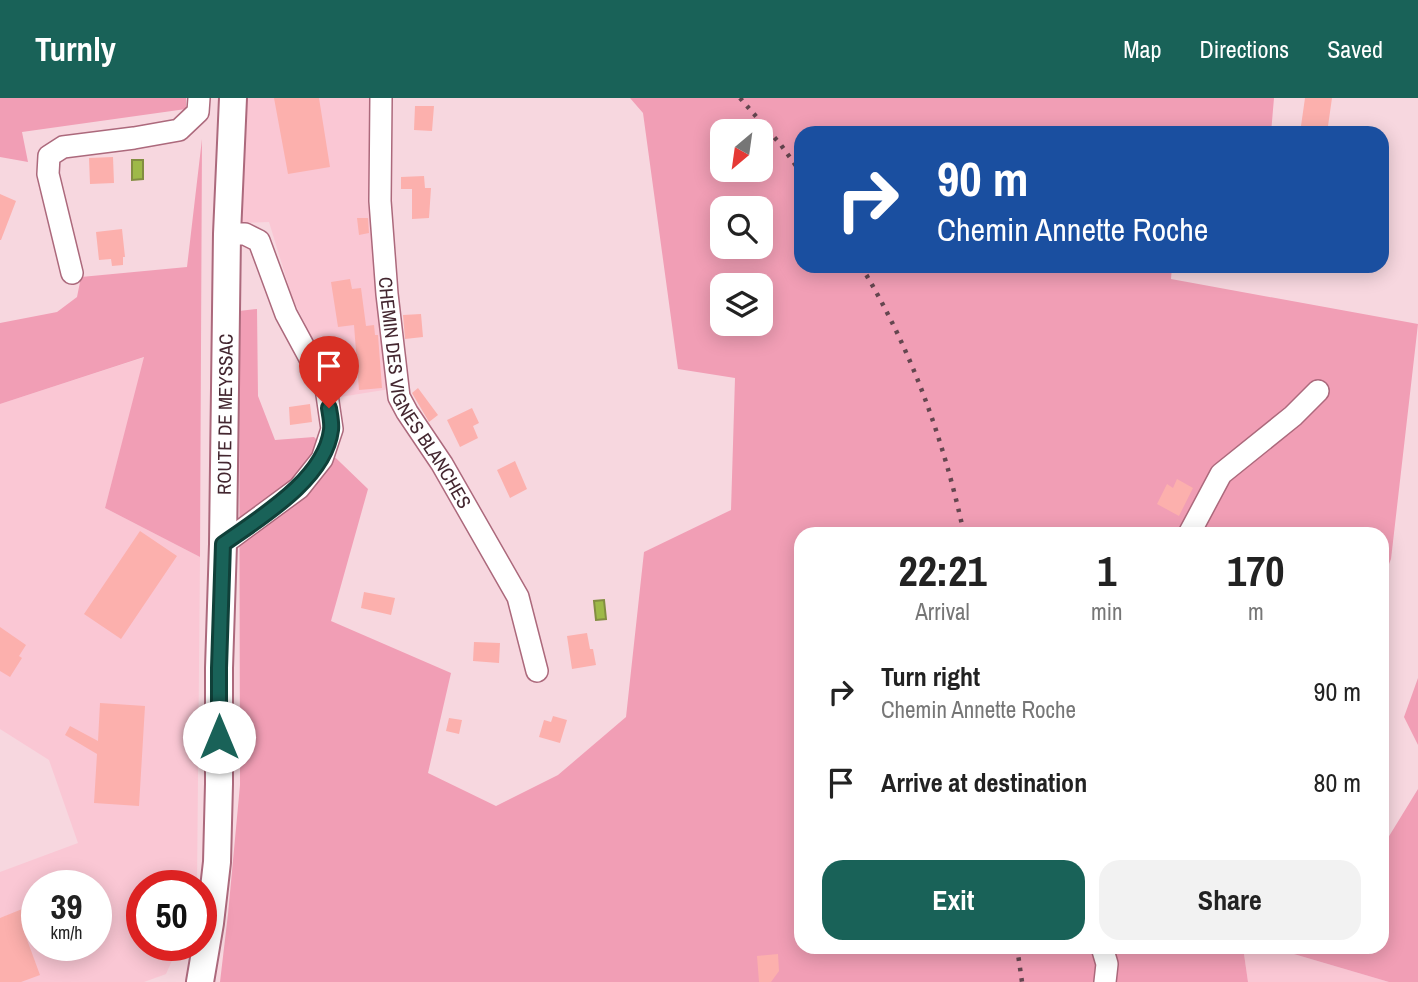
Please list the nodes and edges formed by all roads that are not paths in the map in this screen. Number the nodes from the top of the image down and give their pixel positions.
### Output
1 (199, 98) edge
2 (233, 98) edge
3 (381, 98) edge
4 (227, 234) junction
5 (72, 273) dead end
6 (1318, 391) dead end
7 (1193, 527) edge
8 (223, 544) junction
9 (537, 671) dead end
10 (1104, 954) edge
11 (200, 982) edge
12 (1105, 982) edge

1 - 5 street
2 - 4 main road, ROUTE DE MEYSSAC
3 - 9 street, CHEMIN DES VIGNES BLANCHES
4 - 8 main road, ROUTE DE MEYSSAC
4 - 8 street
6 - 7 street
8 - 11 main road, ROUTE DE MEYSSAC
10 - 12 street

